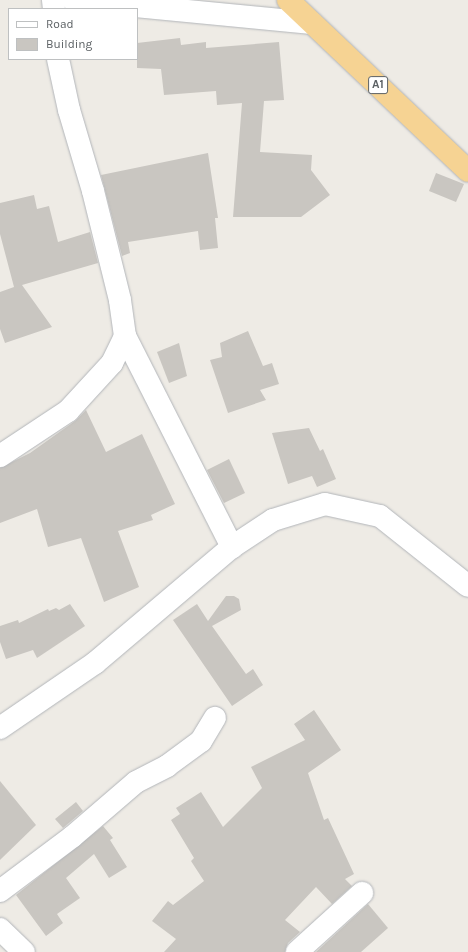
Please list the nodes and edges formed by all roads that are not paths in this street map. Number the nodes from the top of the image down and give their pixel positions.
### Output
1 (73, 0) edge
2 (288, 0) edge
3 (312, 23) junction
4 (58, 60) edge
5 (468, 171) edge
6 (124, 336) junction
7 (0, 456) edge
8 (232, 547) junction
9 (468, 586) edge
10 (215, 718) dead end
11 (0, 728) edge
12 (0, 891) edge
13 (362, 893) dead end
14 (0, 929) edge
15 (24, 952) edge
16 (297, 952) edge

1 - 3 street
2 - 3 highway, A1
3 - 5 highway, A1
4 - 6 street
6 - 7 street
6 - 8 street
8 - 9 street
8 - 11 street
10 - 12 street
13 - 16 street
14 - 15 street

